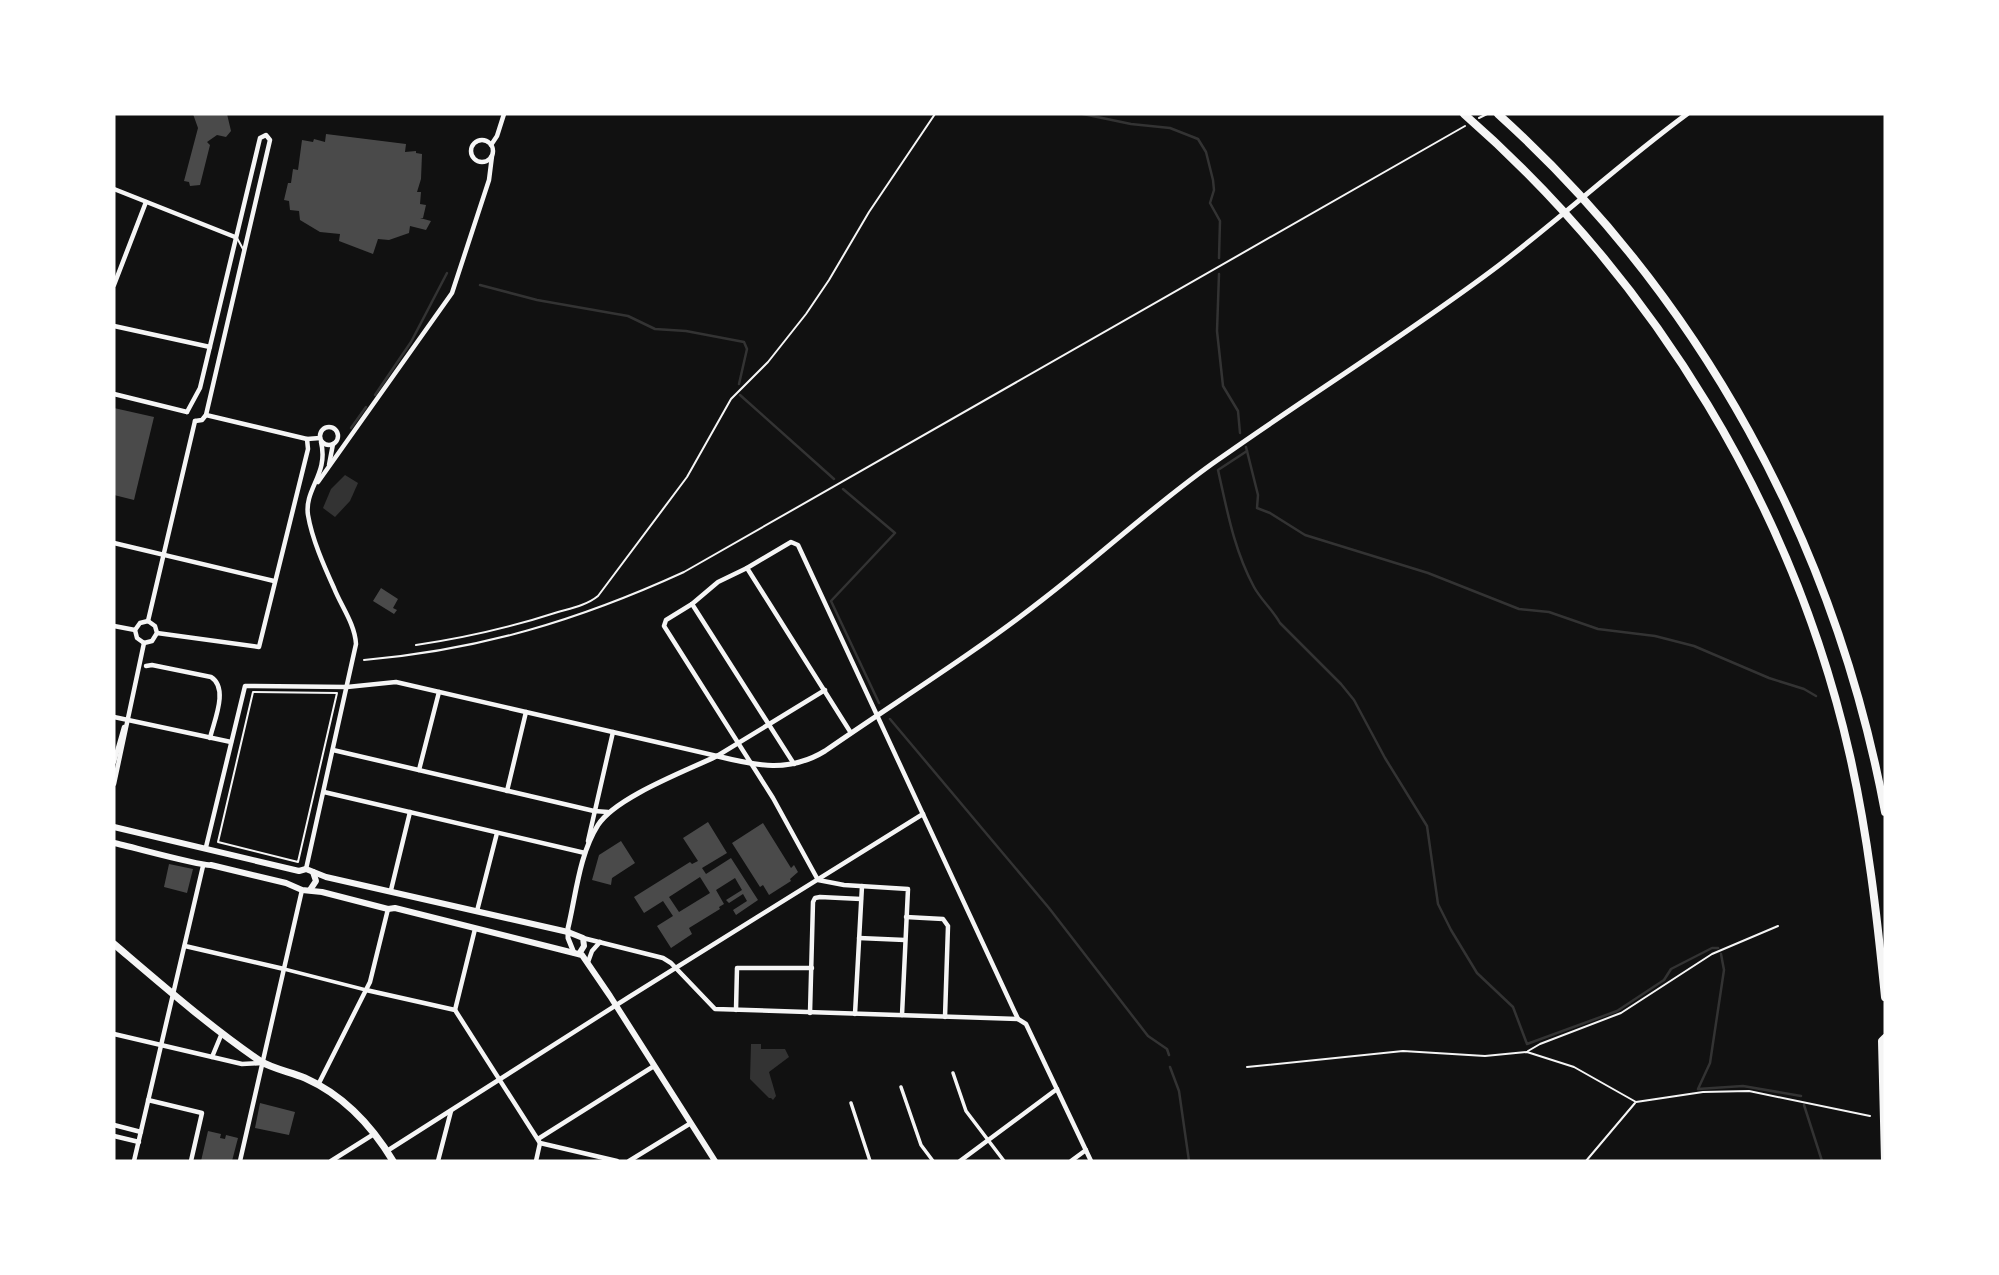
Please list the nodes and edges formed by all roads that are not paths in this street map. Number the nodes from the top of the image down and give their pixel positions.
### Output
1 (504, 114) edge
2 (1464, 114) edge
3 (1498, 114) edge
4 (1687, 114) edge
5 (491, 145) junction
6 (492, 156) junction
7 (114, 189) edge
8 (146, 202) junction
9 (235, 237) junction
10 (243, 253) junction
11 (114, 285) edge
12 (114, 326) edge
13 (210, 347) junction
14 (114, 394) edge
15 (194, 402) junction
16 (187, 412) junction
17 (207, 414) junction
18 (195, 421) junction
19 (350, 438) junction
20 (307, 439) junction
21 (320, 440) junction
22 (335, 442) junction
23 (326, 472) junction
24 (314, 489) junction
25 (114, 543) edge
26 (163, 554) junction
27 (747, 568) junction
28 (274, 581) junction
29 (692, 604) junction
30 (148, 621) junction
31 (114, 626) edge
32 (135, 630) junction
33 (157, 633) junction
34 (144, 643) junction
35 (146, 666) dead end
36 (347, 687) junction
37 (825, 690) junction
38 (439, 692) junction
39 (526, 712) junction
40 (877, 715) junction
41 (114, 717) edge
42 (127, 720) junction
43 (770, 724) junction
44 (612, 732) junction
45 (851, 733) junction
46 (209, 738) junction
47 (231, 743) junction
48 (739, 744) junction
49 (333, 750) junction
50 (718, 756) junction
51 (114, 762) edge
52 (795, 764) junction
53 (753, 765) junction
54 (419, 771) junction
55 (114, 784) edge
56 (507, 791) junction
57 (324, 792) junction
58 (594, 811) junction
59 (609, 811) junction
60 (410, 812) junction
61 (1885, 812) edge
62 (923, 814) junction
63 (114, 827) edge
64 (497, 833) junction
65 (114, 843) edge
66 (207, 849) junction
67 (586, 853) junction
68 (204, 865) junction
69 (306, 871) junction
70 (818, 880) junction
71 (862, 886) junction
72 (303, 889) junction
73 (392, 892) junction
74 (861, 899) junction
75 (389, 908) junction
76 (478, 911) junction
77 (906, 917) junction
78 (475, 928) junction
79 (568, 932) junction
80 (583, 938) junction
81 (859, 938) junction
82 (905, 940) junction
83 (601, 942) junction
84 (114, 944) edge
85 (185, 946) junction
86 (577, 953) junction
87 (588, 962) junction
88 (676, 968) junction
89 (812, 968) junction
90 (284, 969) junction
91 (366, 990) junction
92 (174, 994) junction
93 (1885, 997) edge
94 (616, 1005) junction
95 (455, 1010) junction
96 (737, 1010) junction
97 (810, 1013) junction
98 (855, 1014) junction
99 (902, 1015) junction
100 (944, 1017) junction
101 (1018, 1019) junction
102 (223, 1032) junction
103 (114, 1034) edge
104 (1885, 1038) edge
105 (161, 1045) junction
106 (212, 1057) junction
107 (262, 1062) junction
108 (655, 1065) junction
109 (953, 1073) dead end
110 (499, 1080) junction
111 (318, 1085) junction
112 (901, 1087) dead end
113 (1057, 1089) junction
114 (148, 1100) junction
115 (851, 1102) dead end
116 (451, 1110) junction
117 (691, 1123) junction
118 (114, 1125) edge
119 (141, 1132) junction
120 (374, 1134) junction
121 (114, 1136) edge
122 (988, 1140) junction
123 (539, 1141) junction
124 (139, 1142) junction
125 (1086, 1150) junction
126 (387, 1151) junction
127 (134, 1161) edge
128 (191, 1161) edge
129 (241, 1161) edge
130 (331, 1161) edge
131 (393, 1161) edge
132 (438, 1161) edge
133 (536, 1161) edge
134 (617, 1161) edge
135 (629, 1161) edge
136 (715, 1161) edge
137 (870, 1161) edge
138 (933, 1161) edge
139 (960, 1161) edge
140 (1004, 1161) edge
141 (1071, 1161) edge
142 (1091, 1161) edge
143 (1885, 1161) edge

1 - 5 street
2 - 93 highway
3 - 61 highway
4 - 40 street
5 - 6 street
5 - 6 street
6 - 19 street
7 - 8 street
8 - 9 street
8 - 11 street
9 - 10 lane
9 - 10 street
9 - 13 street
10 - 17 street
12 - 13 street
13 - 15 street
14 - 16 street
15 - 16 street
15 - 17 street
16 - 18 street
17 - 18 street
17 - 20 street
18 - 26 street
19 - 22 street
19 - 23 street
20 - 21 street
20 - 28 street
21 - 22 street
21 - 22 street
21 - 24 street
22 - 23 street
23 - 24 street
24 - 36 street
25 - 26 street
26 - 28 street
26 - 30 street
27 - 29 street
27 - 37 street
27 - 40 street
28 - 33 street
29 - 43 street
29 - 48 street
30 - 32 street
30 - 33 street
31 - 32 street
32 - 34 street
33 - 34 street
34 - 42 street
35 - 46 street
36 - 38 street
36 - 47 street
36 - 49 street
37 - 43 street
37 - 45 street
38 - 39 street
38 - 54 street
39 - 44 street
39 - 56 street
40 - 45 street
40 - 62 street
41 - 42 street
42 - 46 street
42 - 51 street
42 - 55 street
43 - 48 street
43 - 52 street
44 - 50 street
44 - 58 street
45 - 52 street
46 - 47 street
47 - 66 street
48 - 50 street
48 - 53 street
49 - 54 street
49 - 57 street
50 - 53 street
50 - 59 street
52 - 53 street
53 - 70 street
54 - 56 street
56 - 58 street
57 - 60 street
57 - 69 street
58 - 59 street
58 - 67 street
59 - 67 street
60 - 64 street
60 - 73 street
62 - 70 street
62 - 101 street
63 - 66 main road
64 - 67 street
64 - 76 street
65 - 68 main road
66 - 68 main road
66 - 68 main road
66 - 69 main road
67 - 79 street
68 - 72 main road
68 - 85 street
69 - 72 main road
69 - 72 main road
69 - 73 main road
70 - 71 street
70 - 88 street
71 - 74 street
71 - 77 street
72 - 75 main road
72 - 90 street
73 - 75 main road
73 - 75 main road
73 - 76 main road
74 - 81 street
74 - 89 street
75 - 78 main road
75 - 91 street
76 - 78 main road
76 - 78 main road
76 - 79 main road
77 - 82 street
77 - 100 street
78 - 86 main road
78 - 95 street
79 - 80 main road
79 - 86 street
80 - 83 street
80 - 86 main road
81 - 82 street
81 - 98 street
82 - 99 street
83 - 87 street
83 - 88 street
84 - 92 highway
85 - 90 street
85 - 92 street
86 - 87 main road
87 - 94 main road
88 - 94 street
88 - 96 street
89 - 96 street
89 - 97 street
90 - 91 street
90 - 107 street
91 - 95 street
91 - 111 street
92 - 102 highway
92 - 105 street
94 - 108 main road
94 - 110 street
95 - 110 street
96 - 97 street
97 - 98 street
98 - 99 street
99 - 100 street
100 - 101 street
101 - 113 street
102 - 106 street
102 - 107 highway
103 - 105 street
104 - 143 highway
105 - 106 street
105 - 114 street
106 - 107 street
107 - 111 highway
107 - 129 street
108 - 117 main road
108 - 123 street
109 - 122 street
110 - 116 street
110 - 123 street
111 - 120 highway
112 - 138 street
113 - 122 street
113 - 125 street
114 - 119 street
114 - 128 street
115 - 137 street
116 - 126 street
116 - 132 street
117 - 135 street
117 - 136 main road
118 - 119 street
119 - 124 street
120 - 126 highway
120 - 130 street
121 - 124 street
122 - 139 street
122 - 140 street
123 - 133 street
123 - 134 street
124 - 127 street
125 - 141 street
125 - 142 street
126 - 131 highway

